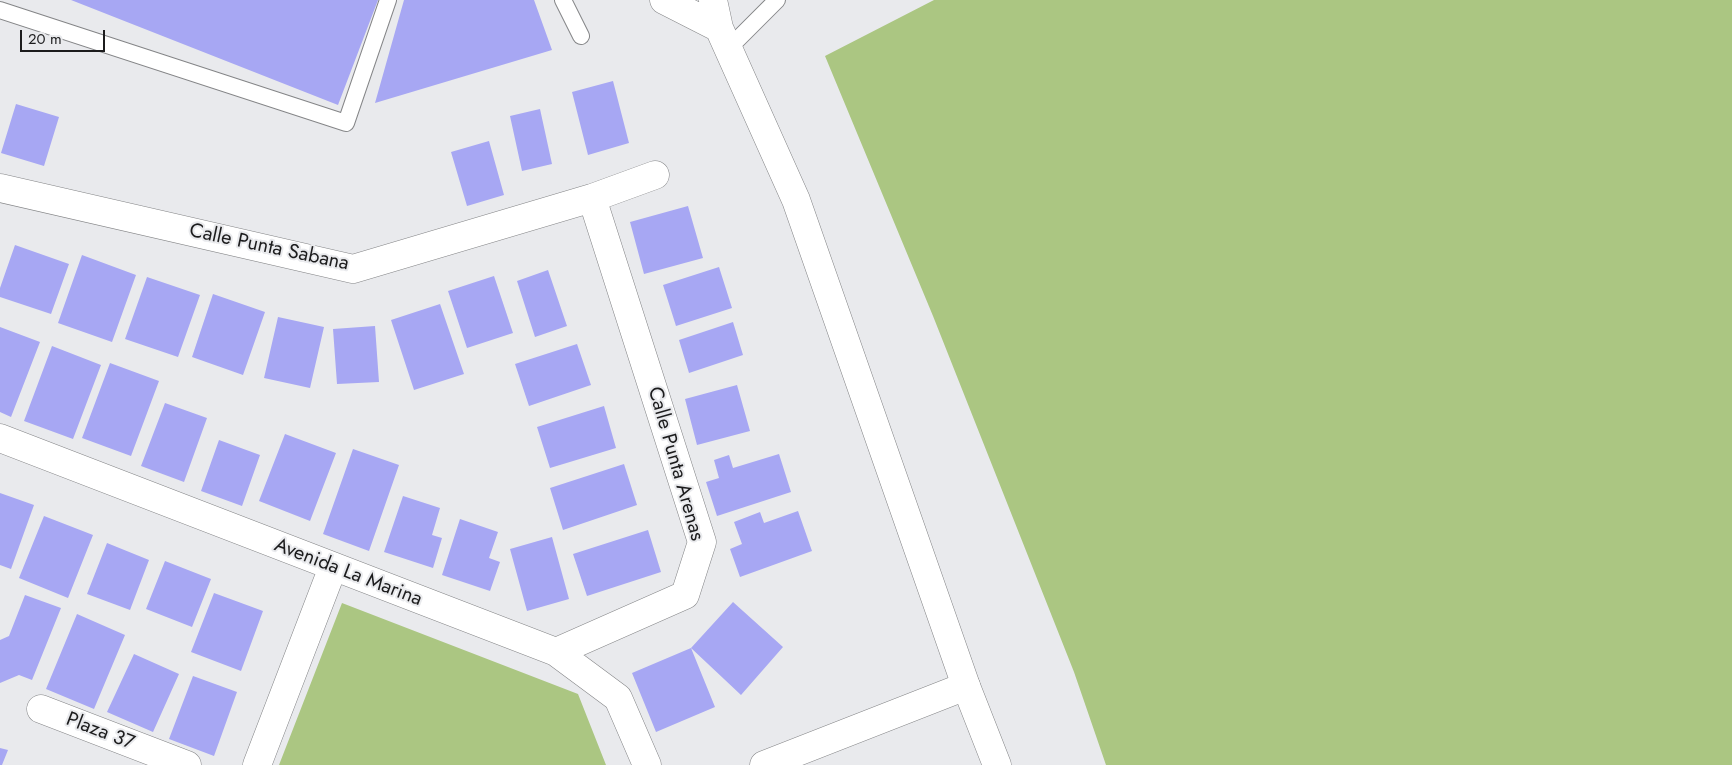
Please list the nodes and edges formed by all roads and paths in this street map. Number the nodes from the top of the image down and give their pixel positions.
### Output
1 (388, 0) edge
2 (563, 0) edge
3 (664, 0) edge
4 (713, 0) edge
5 (777, 0) edge
6 (0, 10) edge
7 (581, 36) dead end
8 (724, 38) junction
9 (655, 174) dead end
10 (0, 188) edge
11 (592, 198) junction
12 (0, 438) edge
13 (333, 568) junction
14 (556, 652) junction
15 (966, 686) junction
16 (40, 709) dead end
17 (187, 765) edge
18 (257, 765) edge
19 (647, 765) edge
20 (764, 765) edge
21 (997, 765) edge

1 - 6 lane
2 - 7 lane
3 - 8 street
4 - 8 street
5 - 8 lane
8 - 15 street
9 - 11 street, Calle Punta Sabana
10 - 11 street, Calle Punta Sabana
11 - 14 street, Calle Punta Arenas
12 - 13 street, Avenida La Marina
13 - 14 street, Avenida La Marina
13 - 18 street
14 - 19 street, Avenida La Marina
15 - 20 street
15 - 21 street
16 - 17 street, Plaza 37

